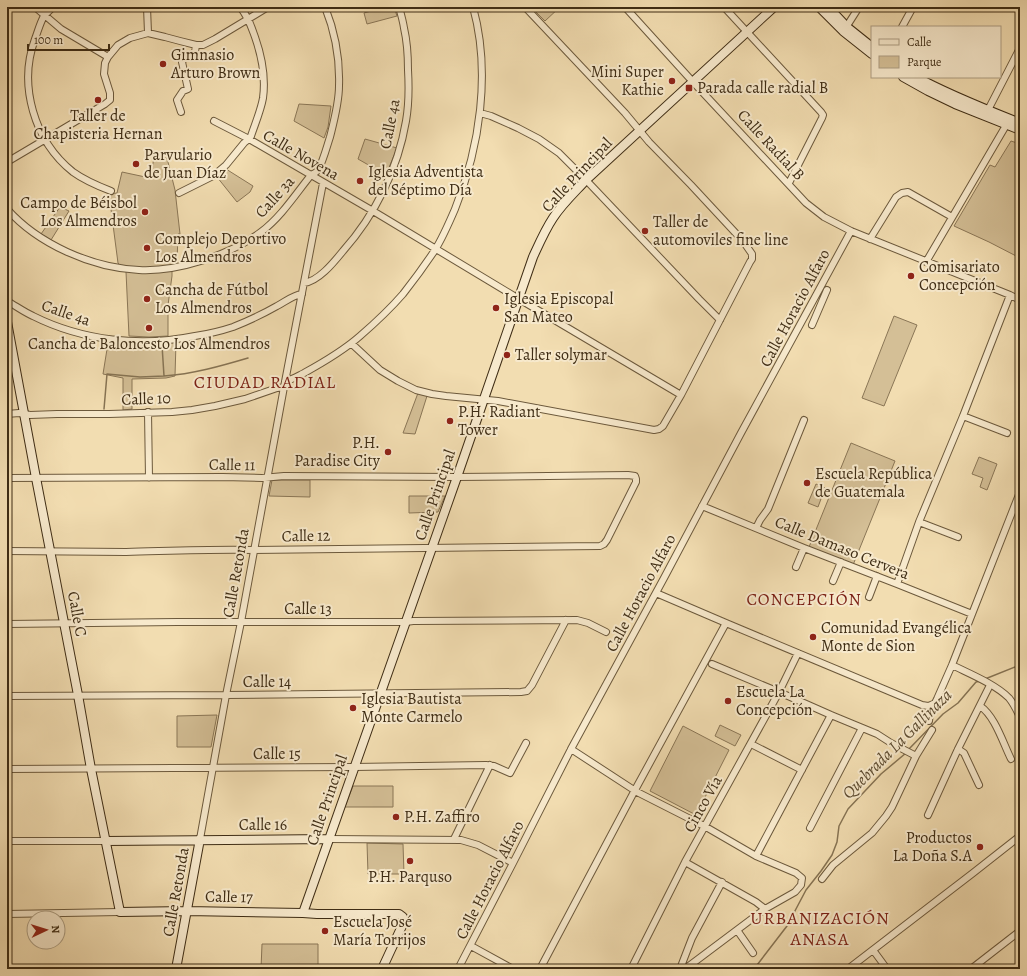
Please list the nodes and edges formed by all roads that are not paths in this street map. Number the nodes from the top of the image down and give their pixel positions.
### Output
1 (35, 7) edge
2 (53, 7) edge
3 (147, 7) edge
4 (240, 7) edge
5 (268, 7) edge
6 (325, 7) edge
7 (399, 7) edge
8 (474, 7) edge
9 (525, 7) edge
10 (625, 7) edge
11 (724, 7) edge
12 (774, 7) edge
13 (818, 7) edge
14 (828, 7) edge
15 (859, 7) edge
16 (913, 7) edge
17 (44, 16) junction
18 (248, 19) junction
19 (903, 26) edge
20 (845, 29) junction
21 (747, 32) junction
22 (148, 33) junction
23 (196, 45) junction
24 (871, 47) edge
25 (1020, 48) edge
26 (871, 53) edge
27 (108, 57) junction
28 (905, 78) edge
29 (918, 78) edge
30 (693, 82) junction
31 (988, 110) junction
32 (181, 112) dead end
33 (480, 113) junction
34 (214, 121) dead end
35 (1008, 122) junction
36 (1020, 123) edge
37 (640, 130) junction
38 (1020, 130) edge
39 (250, 139) junction
40 (45, 140) junction
41 (7, 162) edge
42 (311, 175) junction
43 (586, 180) junction
44 (323, 183) junction
45 (789, 183) junction
46 (111, 191) dead end
47 (179, 193) dead end
48 (7, 209) edge
49 (373, 211) junction
50 (952, 217) junction
51 (850, 232) junction
52 (870, 239) junction
53 (436, 249) junction
54 (926, 262) junction
55 (304, 283) junction
56 (817, 293) junction
57 (302, 294) junction
58 (1010, 295) junction
59 (519, 299) junction
60 (1020, 300) edge
61 (7, 301) edge
62 (720, 320) junction
63 (7, 322) edge
64 (812, 325) dead end
65 (352, 344) junction
66 (284, 384) junction
67 (681, 394) junction
68 (483, 400) junction
69 (148, 412) junction
70 (7, 414) edge
71 (24, 414) junction
72 (963, 416) junction
73 (804, 420) dead end
74 (1007, 433) dead end
75 (457, 476) junction
76 (7, 478) edge
77 (36, 478) junction
78 (149, 478) junction
79 (268, 478) junction
80 (1020, 492) edge
81 (702, 506) junction
82 (919, 522) junction
83 (756, 528) junction
84 (958, 537) dead end
85 (604, 544) joint
86 (432, 548) junction
87 (804, 548) junction
88 (254, 550) junction
89 (7, 551) edge
90 (50, 551) junction
91 (841, 562) junction
92 (796, 567) dead end
93 (877, 576) junction
94 (833, 581) dead end
95 (897, 584) junction
96 (656, 593) junction
97 (869, 597) dead end
98 (972, 614) junction
99 (566, 620) junction
100 (241, 622) junction
101 (406, 622) junction
102 (64, 623) junction
103 (726, 623) junction
104 (7, 624) edge
105 (606, 632) dead end
106 (798, 653) junction
107 (712, 664) dead end
108 (952, 665) junction
109 (989, 684) junction
110 (779, 692) junction
111 (380, 694) junction
112 (78, 695) junction
113 (226, 695) junction
114 (7, 696) edge
115 (931, 705) junction
116 (980, 706) junction
117 (831, 715) junction
118 (1020, 717) edge
119 (929, 721) dead end
120 (862, 728) junction
121 (932, 730) dead end
122 (526, 743) dead end
123 (751, 744) junction
124 (571, 748) junction
125 (958, 749) junction
126 (913, 755) junction
127 (1011, 759) dead end
128 (490, 765) junction
129 (213, 767) junction
130 (354, 767) junction
131 (7, 769) edge
132 (91, 769) junction
133 (802, 770) junction
134 (979, 785) dead end
135 (638, 792) junction
136 (928, 815) dead end
137 (706, 826) junction
138 (810, 828) dead end
139 (1020, 836) edge
140 (329, 839) junction
141 (454, 839) junction
142 (200, 840) junction
143 (7, 841) edge
144 (105, 841) junction
145 (756, 856) junction
146 (686, 862) junction
147 (513, 864) junction
148 (822, 879) dead end
149 (722, 882) junction
150 (765, 909) junction
151 (187, 910) junction
152 (120, 912) junction
153 (303, 913) junction
154 (7, 914) edge
155 (737, 930) junction
156 (1020, 931) edge
157 (471, 946) junction
158 (873, 950) junction
159 (753, 953) dead end
160 (176, 969) edge
161 (382, 969) edge
162 (458, 969) edge
163 (513, 969) edge
164 (540, 969) edge
165 (632, 969) edge
166 (680, 969) edge
167 (685, 969) edge
168 (848, 969) edge
169 (887, 969) edge
170 (971, 969) edge

1 - 17 street
2 - 17 street
3 - 22 street
4 - 18 street
5 - 18 street
6 - 42 street, Calle 3a
7 - 49 street, Calle 4a
8 - 33 street, Calle 10
9 - 37 street
10 - 30 street, Calle Radial B
11 - 21 street
12 - 21 street, Calle Principal
13 - 20 street
14 - 20 street
15 - 20 street
16 - 19 street
17 - 27 street
17 - 40 street
18 - 23 street
18 - 39 street
20 - 24 street
20 - 26 street
21 - 30 street, Calle Principal
21 - 45 street
22 - 23 street
22 - 27 street
23 - 32 street
25 - 31 street
27 - 40 street
28 - 35 street
29 - 31 street
30 - 37 street, Calle Principal
30 - 45 street, Calle Radial B
31 - 35 street
33 - 43 street
33 - 53 street, Calle 10
34 - 39 street, Calle Novena
35 - 36 street
35 - 38 street
35 - 50 street
37 - 43 street, Calle Principal
37 - 62 street
39 - 42 street, Calle Novena
39 - 47 street
40 - 41 street
40 - 46 street
42 - 44 street, Calle Novena
42 - 48 street, Calle 3a
43 - 59 street, Calle Principal
43 - 62 street
44 - 49 street, Calle Novena
44 - 55 street, Calle Retonda
45 - 51 street, Calle Radial B
49 - 53 street, Calle Novena
49 - 55 street, Calle 4a
50 - 52 street
50 - 54 street
51 - 52 street, Calle Radial B
51 - 56 street, Calle Horacio Alfaro
52 - 54 street, Calle Radial B
53 - 59 street, Calle Novena
53 - 65 street, Calle 10
54 - 58 street, Calle Radial B
55 - 57 street, Calle Retonda
56 - 64 street
56 - 81 street, Calle Horacio Alfaro
57 - 61 street, Calle 4a
57 - 66 street, Calle Retonda
58 - 60 street, Calle Radial B
58 - 72 street
59 - 67 street, Calle Novena
59 - 68 street, Calle Principal
62 - 67 street
63 - 71 street, Calle C
65 - 66 street, Calle 10
65 - 68 street
66 - 69 street, Calle 10
66 - 79 street, Calle Retonda
67 - 68 street
68 - 75 street, Calle Principal
69 - 71 street, Calle 10
69 - 78 street
70 - 71 street, Calle 10
71 - 77 street, Calle C
72 - 74 street
72 - 82 street
73 - 83 street
75 - 79 street, Calle 11
75 - 85 street, Calle 11
75 - 86 street, Calle Principal
76 - 77 street, Calle 11
77 - 78 street, Calle 11
77 - 90 street, Calle C
78 - 79 street, Calle 11
79 - 88 street, Calle Retonda
80 - 98 street
81 - 83 street, Calle Damaso Cervera
81 - 96 street, Calle Horacio Alfaro
82 - 84 street
82 - 95 street
83 - 87 street, Calle Damaso Cervera
85 - 86 street, Calle 12
86 - 88 street, Calle 12
86 - 101 street, Calle Principal
87 - 91 street, Calle Damaso Cervera
87 - 92 street
88 - 90 street, Calle 12
88 - 100 street, Calle Retonda
89 - 90 street, Calle 12
90 - 102 street, Calle C
91 - 93 street, Calle Damaso Cervera
91 - 94 street
93 - 95 street, Calle Damaso Cervera
93 - 97 street
95 - 98 street, Calle Damaso Cervera
96 - 103 street
96 - 124 street, Calle Horacio Alfaro
98 - 108 street
99 - 101 street, Calle 13
99 - 105 street, Calle 13
99 - 111 street, Calle 14
100 - 101 street, Calle 13
100 - 102 street, Calle 13
100 - 113 street, Calle Retonda
101 - 111 street, Calle Principal
102 - 104 street, Calle 13
102 - 112 street, Calle C
103 - 106 street
103 - 135 street
106 - 110 street, Cinco Vía
106 - 115 street
107 - 110 street
108 - 109 street
108 - 115 street
109 - 116 street
109 - 118 street
110 - 117 street
110 - 123 street, Cinco Vía
111 - 113 street, Calle 14
111 - 130 street, Calle Principal
112 - 113 street, Calle 14
112 - 114 street, Calle 14
112 - 132 street, Calle C
113 - 129 street, Calle Retonda
115 - 119 street
116 - 125 street
116 - 127 street
117 - 120 street
117 - 133 street
120 - 126 street
120 - 138 street
121 - 126 street
122 - 128 street, Calle 15
123 - 133 street
123 - 137 street, Cinco Vía
124 - 135 street
124 - 147 street, Calle Horacio Alfaro
125 - 134 street
125 - 136 street
126 - 148 street
128 - 130 street, Calle 15
128 - 141 street
129 - 130 street, Calle 15
129 - 132 street, Calle 15
129 - 142 street, Calle Retonda
130 - 140 street, Calle Principal
131 - 132 street, Calle 15
132 - 144 street, Calle C
133 - 145 street
135 - 137 street
135 - 164 street
137 - 145 street
137 - 146 street, Cinco Vía
139 - 158 street
140 - 141 street, Calle 16
140 - 142 street, Calle 16
140 - 153 street, Calle Principal
141 - 147 street, Calle 16
142 - 144 street, Calle 16
142 - 151 street, Calle Retonda
143 - 144 street, Calle 16
144 - 152 street, Calle C
145 - 150 street
146 - 149 street
146 - 165 street, Cinco Vía
147 - 157 street, Calle Horacio Alfaro
149 - 150 street
149 - 166 street
150 - 155 street
151 - 152 street, Calle 17
151 - 153 street, Calle 17
151 - 160 street, Calle Retonda
152 - 154 street, Calle 17
153 - 161 street, Calle 17
155 - 159 street
155 - 167 street
156 - 170 street
157 - 162 street, Calle Horacio Alfaro
157 - 163 street
158 - 168 street
158 - 169 street

